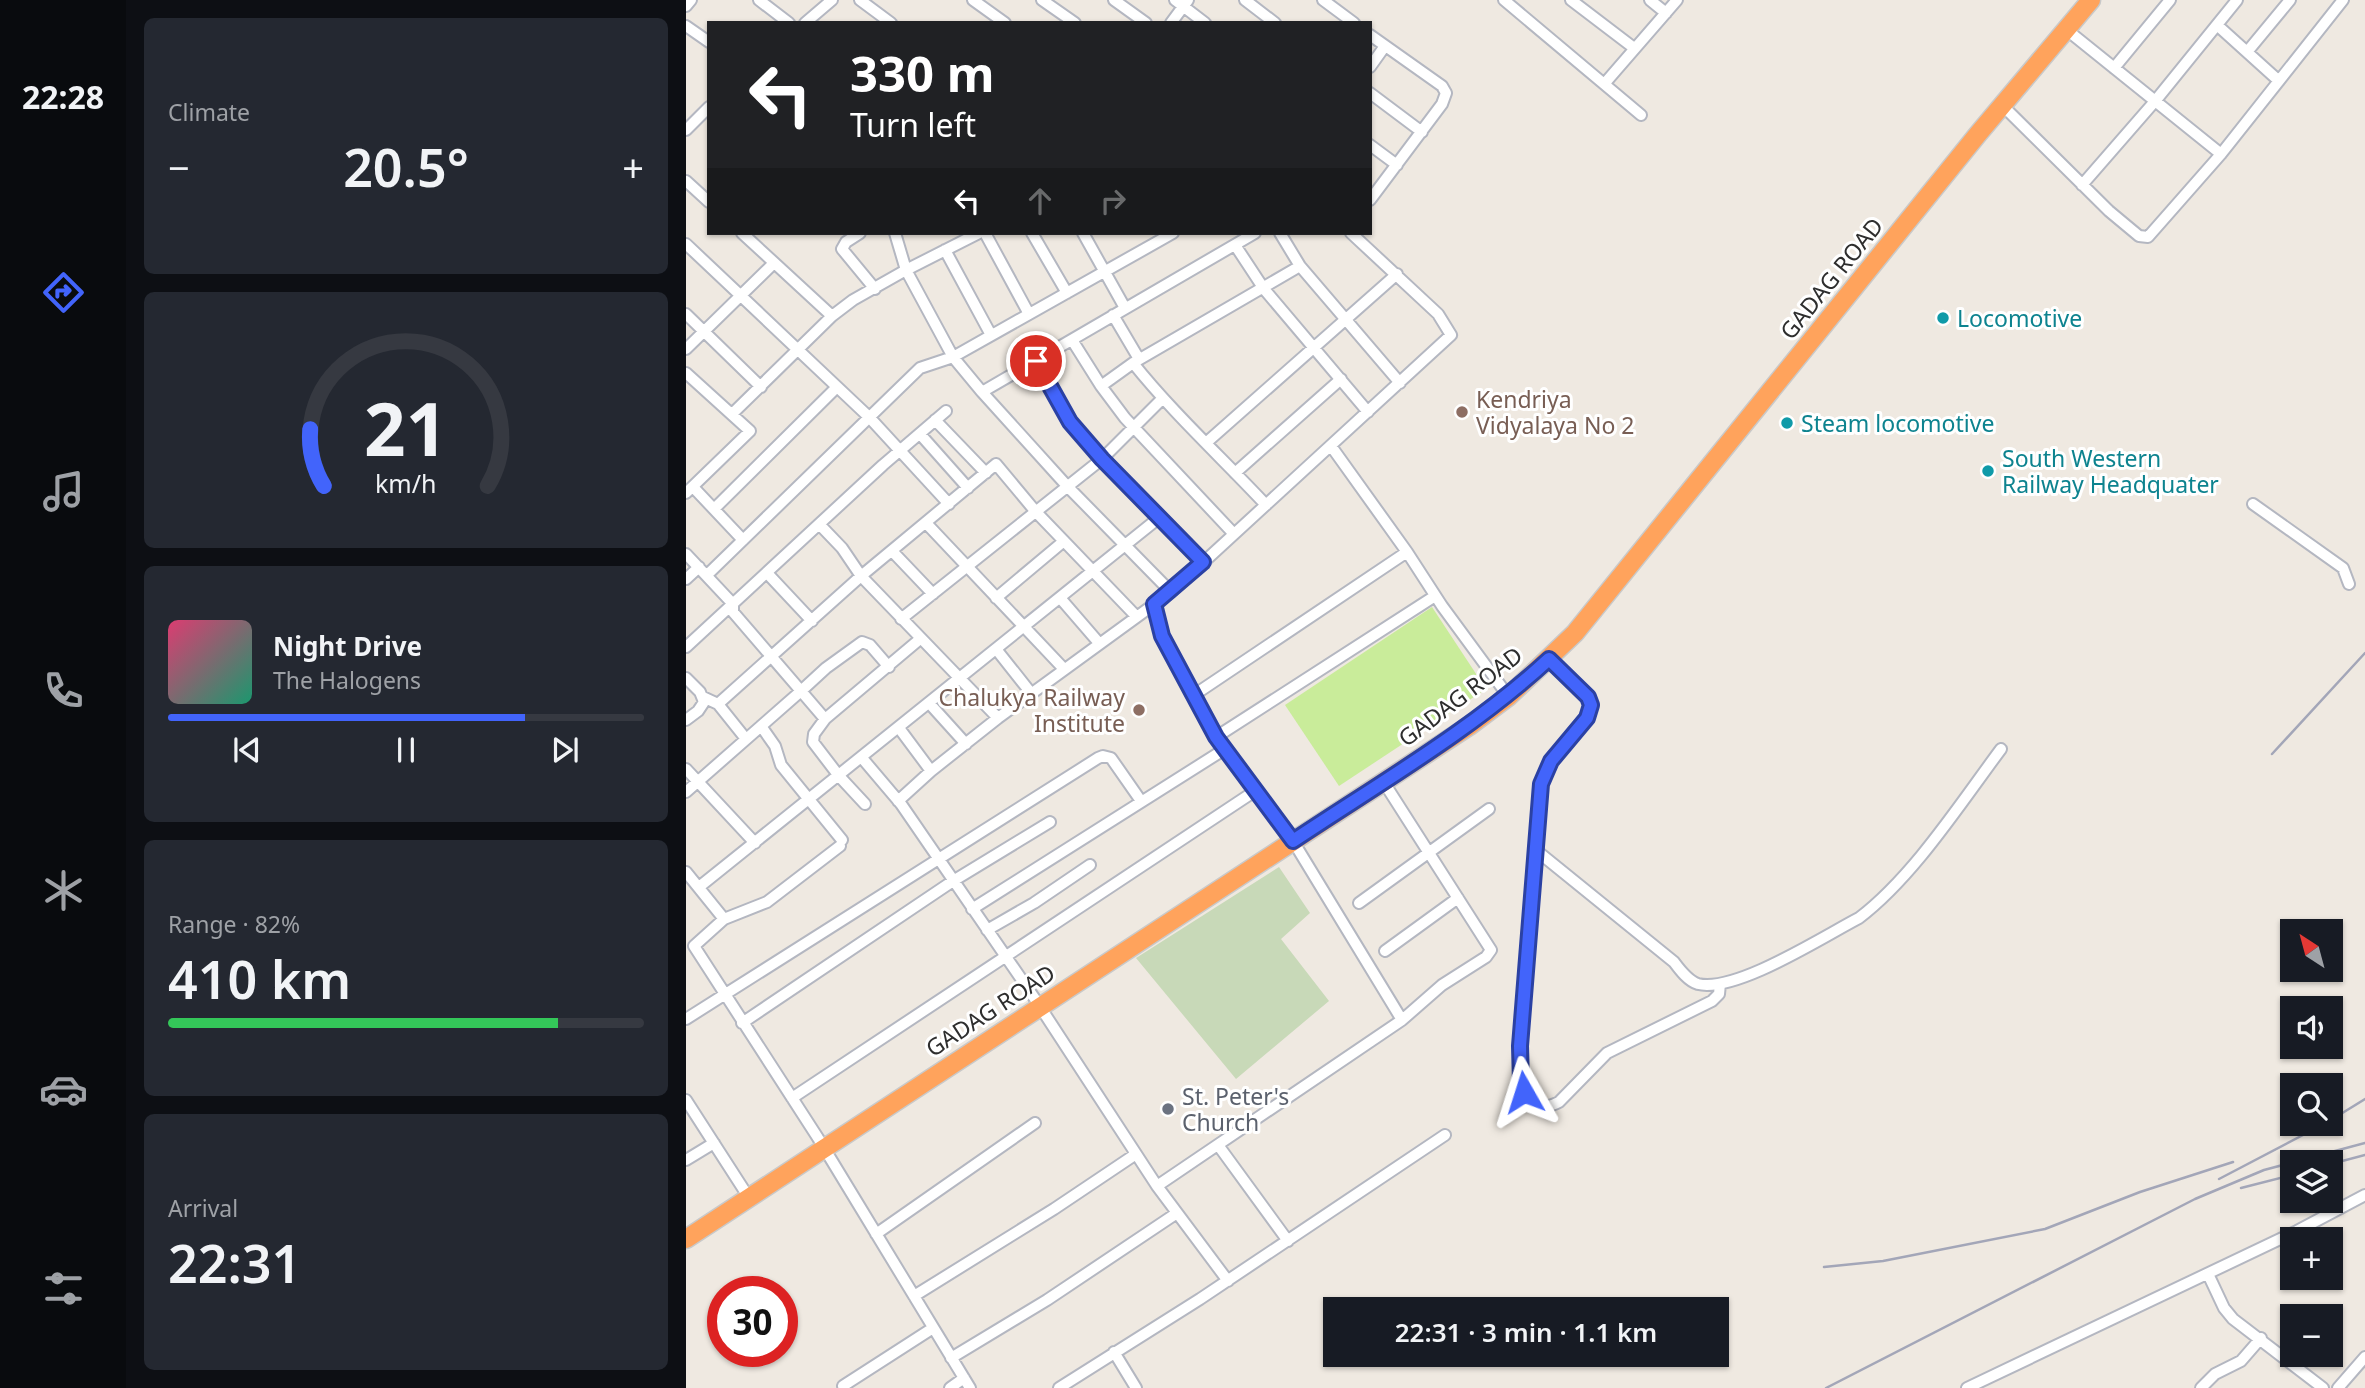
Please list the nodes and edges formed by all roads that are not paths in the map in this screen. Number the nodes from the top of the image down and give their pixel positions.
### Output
1 (691, 0) edge
2 (759, 0) edge
3 (832, 0) edge
4 (860, 0) edge
5 (973, 0) edge
6 (1042, 0) edge
7 (1114, 0) edge
8 (1245, 0) edge
9 (1323, 0) edge
10 (1504, 0) edge
11 (1571, 0) edge
12 (1650, 0) edge
13 (1677, 0) edge
14 (2080, 0) edge
15 (2091, 0) edge
16 (2170, 0) edge
17 (2237, 0) edge
18 (2290, 0) edge
19 (2343, 0) edge
20 (1182, 2) edge
21 (686, 6) edge
22 (1666, 13) junction
23 (786, 21) edge
24 (807, 21) edge
25 (888, 21) edge
26 (1002, 21) edge
27 (1069, 21) edge
28 (1143, 21) edge
29 (1172, 21) edge
30 (1203, 21) edge
31 (1272, 21) edge
32 (1351, 21) edge
33 (2217, 25) junction
34 (686, 26) edge
35 (2067, 30) junction
36 (1372, 36) edge
37 (707, 41) edge
38 (1385, 46) junction
39 (1634, 48) junction
40 (2247, 52) junction
41 (1372, 64) edge
42 (2114, 68) junction
43 (2279, 81) junction
44 (1605, 83) junction
45 (1372, 94) edge
46 (2156, 100) junction
47 (2003, 106) junction
48 (707, 109) edge
49 (1641, 115) dead end
50 (686, 130) edge
51 (1422, 132) junction
52 (1372, 146) edge
53 (2221, 154) junction
54 (1397, 165) junction
55 (686, 181) edge
56 (2082, 185) junction
57 (1372, 197) edge
58 (707, 200) edge
59 (744, 235) edge
60 (857, 235) edge
61 (896, 235) edge
62 (975, 235) edge
63 (986, 235) edge
64 (1033, 235) edge
65 (1084, 235) edge
66 (1252, 235) edge
67 (1281, 235) edge
68 (1353, 235) edge
69 (1154, 238) edge
70 (686, 244) edge
71 (1235, 245) junction
72 (945, 250) junction
73 (774, 262) junction
74 (1300, 266) junction
75 (906, 270) junction
76 (1105, 272) junction
77 (1397, 274) junction
78 (875, 289) junction
79 (1264, 289) junction
80 (1067, 293) junction
81 (739, 296) junction
82 (1125, 308) junction
83 (686, 314) edge
84 (1029, 314) junction
85 (1113, 315) junction
86 (832, 316) junction
87 (1347, 319) junction
88 (704, 331) junction
89 (990, 335) junction
90 (1072, 340) junction
91 (1314, 348) junction
92 (686, 349) edge
93 (797, 350) junction
94 (953, 357) junction
95 (1036, 361) junction
96 (1136, 361) junction
97 (686, 373) edge
98 (1341, 379) junction
99 (1400, 383) junction
100 (1101, 386) junction
101 (761, 387) junction
102 (837, 387) junction
103 (982, 392) junction
104 (1162, 399) junction
105 (946, 411) dead end
106 (1368, 412) junction
107 (732, 414) junction
108 (869, 417) junction
109 (935, 421) junction
110 (1135, 429) junction
111 (920, 433) junction
112 (1207, 442) junction
113 (1331, 446) junction
114 (901, 449) junction
115 (1102, 459) junction
116 (986, 472) junction
117 (1236, 472) junction
118 (1068, 487) junction
119 (968, 488) junction
120 (689, 490) edge
121 (949, 504) junction
122 (2253, 504) dead end
123 (1266, 505) junction
124 (714, 509) junction
125 (1036, 512) junction
126 (1160, 517) junction
127 (926, 523) junction
128 (819, 524) junction
129 (1234, 534) junction
130 (743, 540) junction
131 (1063, 541) junction
132 (1126, 546) junction
133 (892, 551) junction
134 (1408, 552) junction
135 (686, 554) edge
136 (1203, 562) junction
137 (966, 568) junction
138 (703, 571) junction
139 (1094, 572) junction
140 (767, 573) junction
141 (862, 576) junction
142 (686, 579) edge
143 (2349, 584) dead end
144 (1171, 592) junction
145 (933, 594) junction
146 (1435, 596) junction
147 (996, 598) junction
148 (1061, 599) junction
149 (733, 604) junction
150 (1154, 604) junction
151 (1136, 616) junction
152 (901, 619) junction
153 (812, 621) junction
154 (1025, 627) junction
155 (920, 639) junction
156 (1099, 643) junction
157 (686, 647) edge
158 (996, 649) junction
159 (770, 658) junction
160 (1549, 659) junction
161 (888, 667) junction
162 (1064, 669) junction
163 (961, 677) junction
164 (686, 678) edge
165 (1503, 689) junction
166 (801, 691) junction
167 (1031, 694) junction
168 (1194, 695) junction
169 (703, 696) junction
170 (929, 703) junction
171 (718, 704) junction
172 (998, 718) junction
173 (825, 719) junction
174 (686, 720) edge
175 (761, 726) junction
176 (899, 728) junction
177 (1216, 737) junction
178 (746, 739) junction
179 (966, 744) junction
180 (1226, 749) junction
181 (2001, 749) dead end
182 (862, 758) junction
183 (686, 769) edge
184 (930, 771) junction
185 (839, 776) junction
186 (698, 781) junction
187 (1383, 781) junction
188 (1255, 791) junction
189 (686, 792) edge
190 (810, 800) junction
191 (898, 801) junction
192 (1140, 801) junction
193 (865, 804) dead end
194 (1489, 809) dead end
195 (1050, 822) dead end
196 (1290, 838) junction
197 (755, 843) junction
198 (1537, 851) junction
199 (1429, 853) junction
200 (937, 858) junction
201 (1090, 865) dead end
202 (686, 872) edge
203 (953, 881) junction
204 (699, 887) junction
205 (1458, 898) junction
206 (1359, 903) dead end
207 (972, 909) junction
208 (724, 919) junction
209 (987, 930) junction
210 (1385, 951) dead end
211 (1006, 958) junction
212 (1720, 984) junction
213 (724, 995) junction
214 (1037, 1003) junction
215 (686, 1019) edge
216 (1402, 1020) junction
217 (742, 1023) junction
218 (792, 1098) junction
219 (686, 1100) edge
220 (1035, 1123) dead end
221 (1445, 1135) dead end
222 (714, 1143) junction
223 (822, 1145) junction
224 (1218, 1145) junction
225 (1136, 1154) junction
226 (686, 1160) edge
227 (1157, 1186) junction
228 (744, 1190) junction
229 (2365, 1195) edge
230 (1177, 1213) junction
231 (686, 1228) edge
232 (876, 1234) junction
233 (686, 1239) edge
234 (1288, 1241) junction
235 (2207, 1274) junction
236 (1228, 1281) junction
237 (914, 1296) junction
238 (933, 1328) junction
239 (2261, 1338) junction
240 (1114, 1352) junction
241 (2365, 1357) edge
242 (951, 1358) junction
243 (967, 1383) edge
244 (842, 1386) dead end
245 (950, 1388) edge
246 (1061, 1388) edge
247 (1136, 1388) edge
248 (1967, 1388) edge
249 (2200, 1388) edge
250 (2323, 1388) edge
251 (2338, 1388) edge

1 - 21 street
2 - 23 street
3 - 24 street
4 - 25 street
5 - 26 street
6 - 27 street
7 - 28 street
8 - 31 street
9 - 32 street
10 - 44 street
11 - 39 street
12 - 22 street
13 - 22 street
14 - 165 highway, GADAG ROAD
15 - 35 highway, GADAG ROAD
16 - 42 street
17 - 33 street
18 - 40 street
19 - 43 street
20 - 29 street
20 - 30 street
22 - 39 street
33 - 40 street
33 - 46 street
34 - 37 street
35 - 42 street
35 - 47 highway, GADAG ROAD
36 - 38 street
38 - 41 street
38 - 51 street
39 - 44 street
40 - 43 street
42 - 46 street
43 - 53 street
44 - 49 street
45 - 51 street
46 - 53 street
46 - 56 street
47 - 56 street
47 - 160 highway, GADAG ROAD
48 - 50 street
51 - 54 street
52 - 54 street
53 - 56 street
54 - 57 street
55 - 58 street
59 - 73 street
60 - 78 street
61 - 75 street
62 - 72 street
63 - 84 street
64 - 80 street
65 - 76 street
66 - 71 street
67 - 74 street
68 - 77 street
69 - 76 street
70 - 81 street
71 - 79 street
71 - 82 street
72 - 75 street
72 - 89 street
73 - 81 street
73 - 86 street
74 - 79 street
74 - 87 street
75 - 78 street
75 - 94 street
76 - 80 street
76 - 82 street
77 - 87 street
77 - 99 street
78 - 86 street
79 - 91 street
79 - 96 street
80 - 84 street
81 - 88 street
81 - 93 street
82 - 85 street
83 - 88 street
84 - 89 street
85 - 90 street
85 - 96 street
86 - 93 street
87 - 91 street
87 - 99 street
88 - 92 street
88 - 101 street
89 - 94 street
90 - 95 street
90 - 100 street
91 - 98 street
91 - 112 street
93 - 101 street
93 - 102 street
94 - 103 street
94 - 108 street
95 - 103 street
95 - 115 street
96 - 100 street
96 - 104 street
97 - 107 street
98 - 106 street
98 - 117 street
99 - 106 street
100 - 110 street
101 - 107 street
102 - 108 street
102 - 124 street
103 - 118 street
104 - 110 street
104 - 112 street
105 - 109 street
106 - 113 street
107 - 120 street
108 - 114 street
108 - 130 street
109 - 111 street
109 - 116 street
110 - 115 street
110 - 129 street
111 - 114 street
111 - 119 street
112 - 117 street
113 - 123 street
113 - 134 street
114 - 121 street
114 - 128 street
115 - 118 street
115 - 126 street
116 - 119 street
116 - 125 street
117 - 123 street
118 - 125 street
118 - 132 street
119 - 121 street
120 - 124 street
121 - 127 street
122 - 143 street
123 - 129 street
124 - 130 street
125 - 131 street
125 - 137 street
126 - 132 street
126 - 136 street
127 - 133 street
127 - 137 street
128 - 140 street
128 - 141 street
129 - 136 street
130 - 138 street
131 - 139 street
131 - 147 street
132 - 139 street
132 - 144 street
133 - 141 street
133 - 145 street
134 - 146 street
134 - 168 street
135 - 138 street
136 - 144 street
137 - 145 street
137 - 147 street
138 - 142 street
138 - 149 street
139 - 148 street
139 - 151 street
140 - 149 street
140 - 153 street
141 - 152 street
141 - 153 street
144 - 150 street
145 - 152 street
146 - 165 street
146 - 177 street
147 - 154 street
148 - 154 street
148 - 156 street
149 - 157 street
149 - 159 street
150 - 151 street
150 - 168 street
151 - 156 street
152 - 155 street
153 - 159 street
154 - 158 street
154 - 162 street
155 - 161 street
155 - 163 street
156 - 162 street
158 - 163 street
158 - 167 street
159 - 166 street
159 - 171 street
160 - 187 highway, GADAG ROAD
160 - 198 street
161 - 166 street
161 - 173 street
162 - 167 street
163 - 170 street
163 - 172 street
164 - 169 street
165 - 196 highway, GADAG ROAD
166 - 173 street
166 - 175 street
167 - 172 street
168 - 177 street
169 - 171 street
169 - 174 street
170 - 176 street
170 - 179 street
171 - 178 street
172 - 179 street
173 - 185 street
175 - 178 street
175 - 190 street
176 - 182 street
176 - 184 street
177 - 180 street
178 - 186 street
179 - 184 street
180 - 188 street
180 - 192 street
181 - 212 street
182 - 185 street
182 - 191 street
183 - 186 street
184 - 191 street
185 - 190 street
185 - 193 street
186 - 189 street
186 - 197 street
187 - 196 highway, GADAG ROAD
187 - 199 street
188 - 196 street
188 - 211 street
190 - 197 street
190 - 208 street
191 - 200 street
192 - 200 street
192 - 207 street
194 - 199 street
195 - 203 street
196 - 214 highway, GADAG ROAD
196 - 216 street
197 - 204 street
198 - 212 street
198 - 212 street
199 - 205 street
199 - 206 street
200 - 203 street
200 - 213 street
201 - 209 street
202 - 204 street
203 - 207 street
203 - 217 street
204 - 208 street
205 - 210 street
205 - 216 street
207 - 209 street
208 - 213 street
209 - 211 street
211 - 214 street
211 - 218 street
213 - 215 street
213 - 217 street
214 - 223 highway, GADAG ROAD
214 - 225 street
216 - 224 street
217 - 218 street
218 - 223 street
219 - 222 street
220 - 232 street
221 - 234 street
222 - 226 street
222 - 228 street
223 - 228 highway, GADAG ROAD
223 - 232 street
223 - 233 highway, GADAG ROAD
224 - 227 street
224 - 234 street
225 - 227 street
225 - 237 street
227 - 230 street
228 - 231 highway, GADAG ROAD
229 - 235 street
230 - 236 street
230 - 242 street
232 - 237 street
234 - 236 street
235 - 239 street
235 - 248 street
236 - 240 street
237 - 238 street
238 - 242 street
238 - 244 street
239 - 249 street
239 - 250 street
240 - 246 street
240 - 247 street
241 - 251 street
242 - 243 street
243 - 245 street

